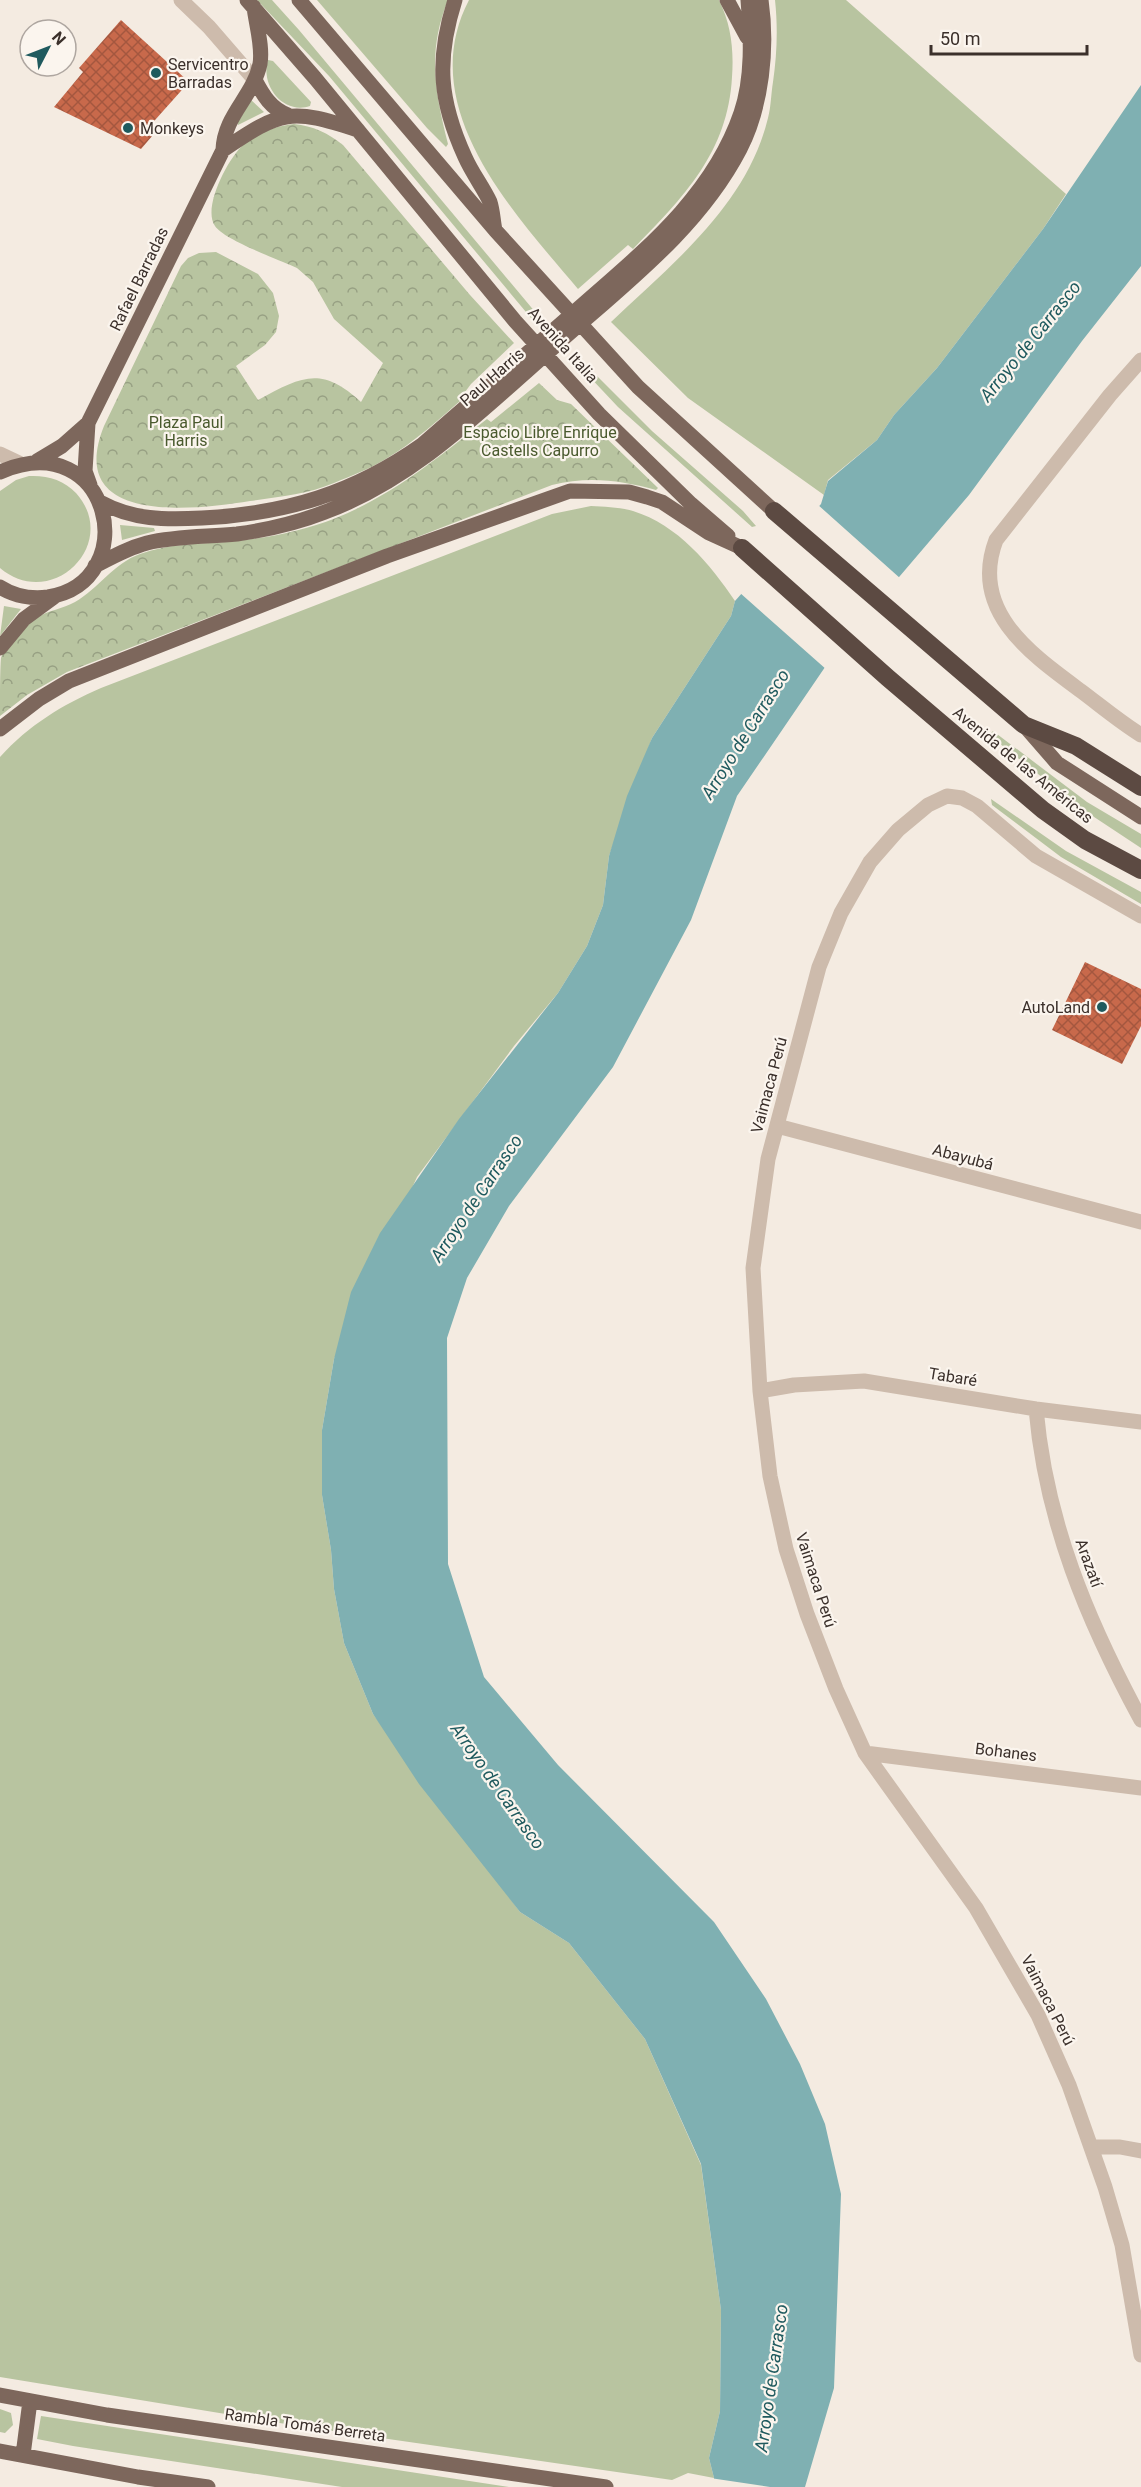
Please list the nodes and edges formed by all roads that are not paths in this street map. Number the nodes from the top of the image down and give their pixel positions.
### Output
1 (181, 0) edge
2 (299, 0) edge
3 (455, 0) edge
4 (727, 0) edge
5 (748, 0) edge
6 (761, 0) edge
7 (251, 4) edge
8 (751, 46) junction
9 (255, 80) junction
10 (288, 116) junction
11 (358, 130) junction
12 (223, 150) junction
13 (495, 230) junction
14 (638, 264) junction
15 (1141, 360) edge
16 (497, 388) junction
17 (88, 423) junction
18 (0, 454) edge
19 (37, 461) junction
20 (20, 464) junction
21 (0, 472) edge
22 (91, 488) junction
23 (100, 502) junction
24 (774, 511) joint
25 (742, 548) junction
26 (95, 566) junction
27 (0, 586) edge
28 (57, 595) junction
29 (922, 640) joint
30 (0, 648) edge
31 (888, 678) joint
32 (1024, 725) junction
33 (0, 729) edge
34 (1141, 735) edge
35 (1141, 787) edge
36 (1141, 817) edge
37 (1141, 870) edge
38 (1141, 916) edge
39 (777, 1126) junction
40 (1141, 1222) edge
41 (760, 1391) junction
42 (1036, 1408) junction
43 (1141, 1422) edge
44 (1141, 1720) edge
45 (866, 1753) junction
46 (1141, 1788) edge
47 (1093, 2147) junction
48 (1141, 2151) edge
49 (1141, 2355) edge
50 (0, 2396) edge
51 (30, 2401) junction
52 (0, 2451) edge
53 (23, 2455) junction
54 (208, 2487) edge
55 (606, 2487) edge

1 - 9 street
2 - 13 main road, Avenida Italia
3 - 13 main road
4 - 8 main road
5 - 8 main road, Paul Harris
6 - 14 main road, Paul Harris
7 - 9 main road, Rafael Barradas
7 - 11 main road, Avenida Italia
8 - 14 main road, Paul Harris
9 - 10 main road
9 - 12 main road, Rafael Barradas
10 - 11 main road
10 - 12 main road
11 - 25 main road, Avenida Italia
12 - 17 main road, Rafael Barradas
13 - 24 main road, Avenida Italia
14 - 16 main road, Paul Harris
15 - 34 street
16 - 23 main road, Paul Harris
16 - 26 main road, Paul Harris
17 - 19 main road, Rafael Barradas
17 - 22 main road, Rafael Barradas
18 - 20 street
19 - 20 main road, Rafael Barradas
19 - 22 main road, Rafael Barradas
20 - 21 main road, Rafael Barradas
22 - 23 main road, Rafael Barradas
23 - 26 main road, Rafael Barradas
24 - 29 highway, Avenida Italia
25 - 31 highway, Avenida Italia
25 - 33 main road
26 - 28 main road, Rafael Barradas
27 - 28 main road, Rafael Barradas
28 - 30 main road, Rafael Barradas
29 - 32 highway, Avenida de las Américas
31 - 37 highway, Avenida de las Américas
32 - 35 highway, Avenida de las Américas
32 - 36 main road
38 - 39 street, Vaimaca Perú
39 - 40 street, Abayubá
39 - 41 street, Vaimaca Perú
41 - 42 street, Tabaré
41 - 45 street, Vaimaca Perú
42 - 43 street, Tabaré
42 - 44 street, Arazatí
45 - 46 street, Bohanes
45 - 47 street, Vaimaca Perú
47 - 48 street
47 - 49 street, Vaimaca Perú
50 - 51 main road, Rambla Tomás Berreta
51 - 53 main road
51 - 55 main road, Rambla Tomás Berreta
52 - 53 main road
53 - 54 main road

